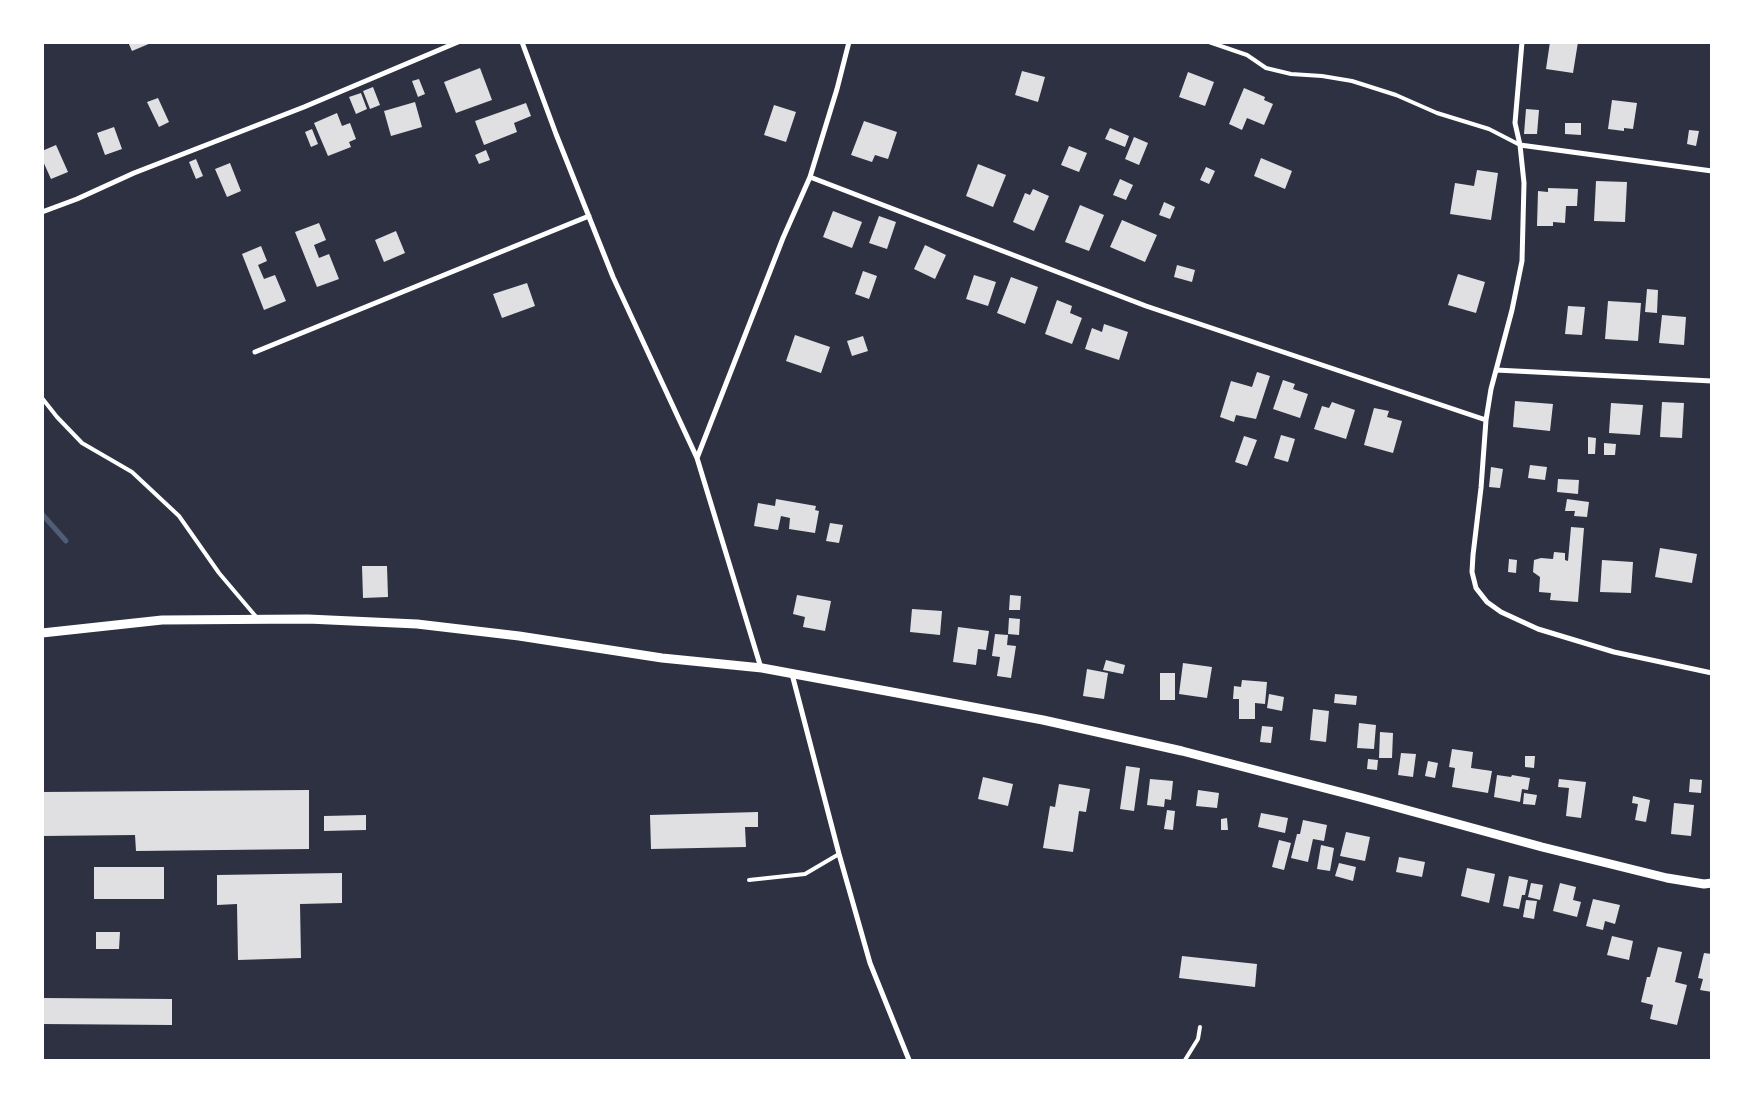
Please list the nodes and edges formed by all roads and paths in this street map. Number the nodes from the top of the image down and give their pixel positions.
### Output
1 (458, 42) edge
2 (522, 42) edge
3 (849, 42) edge
4 (1209, 42) edge
5 (1522, 42) edge
6 (1520, 145) junction
7 (1712, 171) edge
8 (810, 177) junction
9 (42, 212) edge
10 (589, 216) junction
11 (255, 352) dead end
12 (1496, 370) junction
13 (1712, 382) edge
14 (42, 398) edge
15 (1486, 420) junction
16 (697, 458) junction
17 (258, 619) junction
18 (42, 634) edge
19 (762, 668) junction
20 (1712, 673) edge
21 (792, 674) junction
22 (839, 854) junction
23 (749, 880) dead end
24 (1712, 884) edge
25 (1200, 1027) dead end
26 (909, 1060) edge
27 (1185, 1060) edge

1 - 9 street
2 - 10 street
3 - 8 street
4 - 6 lane
5 - 6 street
6 - 7 street
6 - 12 street
8 - 15 street
8 - 16 street
10 - 11 street
10 - 16 street
12 - 13 street
12 - 15 street
14 - 17 lane
15 - 20 street
16 - 19 street
17 - 18 street
17 - 19 street
19 - 21 street
21 - 22 street
21 - 24 street
22 - 23 lane
22 - 26 street
25 - 27 lane

